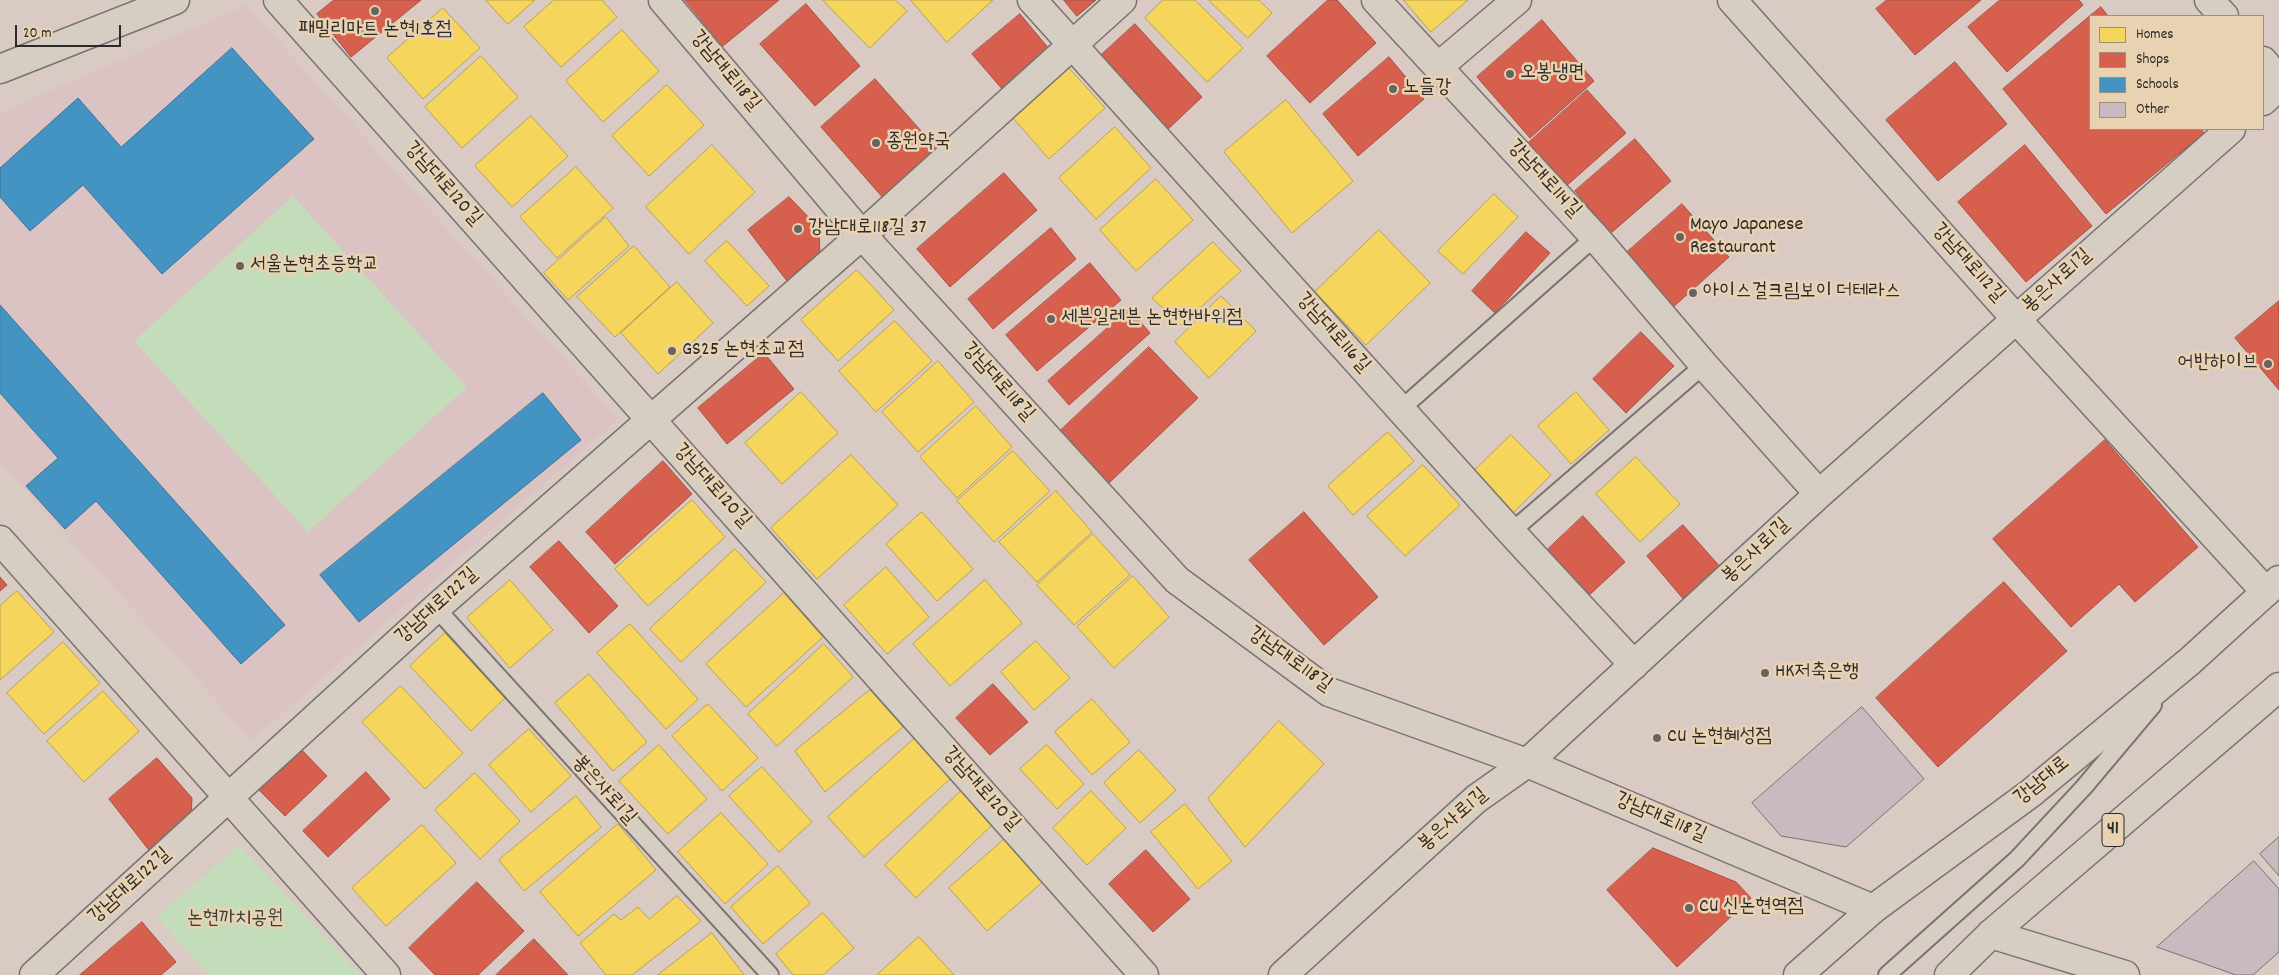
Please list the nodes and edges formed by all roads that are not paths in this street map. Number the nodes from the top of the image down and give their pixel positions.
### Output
1 (175, 0) edge
2 (278, 0) edge
3 (663, 0) edge
4 (1032, 0) edge
5 (1122, 0) edge
6 (1376, 0) edge
7 (1517, 0) edge
8 (1732, 0) edge
9 (2209, 0) edge
10 (2223, 15) edge
11 (1072, 47) junction
12 (2264, 62) edge
13 (1438, 67) junction
14 (0, 69) edge
15 (2279, 80) edge
16 (2279, 86) edge
17 (2264, 100) edge
18 (2230, 130) edge
19 (862, 235) junction
20 (1595, 237) junction
21 (2016, 319) junction
22 (1704, 365) junction
23 (1401, 409) junction
24 (650, 418) junction
25 (1819, 494) junction
26 (1511, 532) junction
27 (0, 540) edge
28 (2273, 586) edge
29 (436, 608) junction
30 (2190, 661) junction
31 (1634, 666) junction
32 (2279, 687) edge
33 (1527, 763) junction
34 (228, 798) junction
35 (1872, 909) junction
36 (1991, 934) junction
37 (34, 975) edge
38 (386, 975) edge
39 (770, 975) edge
40 (1144, 975) edge
41 (1283, 975) edge
42 (1798, 975) edge
43 (1887, 975) edge
44 (1949, 975) edge
45 (2125, 975) edge

1 - 14 street
2 - 24 street, 강남대로120길
3 - 19 street, 강남대로118길
4 - 11 street, 강남대로116길
5 - 11 street
6 - 13 street, 강남대로114길
7 - 13 street
8 - 21 street, 강남대로112길
9 - 10 street
11 - 19 street
11 - 23 street, 강남대로116길
12 - 15 street
13 - 20 street, 강남대로114길
16 - 17 street
18 - 21 street, 봉은사로1길
19 - 24 street
19 - 33 street, 강남대로118길
20 - 22 street, 강남대로114길
20 - 23 lane
21 - 25 street, 봉은사로1길
21 - 28 street, 강남대로112길
22 - 25 street, 강남대로114길
22 - 26 lane
23 - 26 street, 강남대로116길
24 - 29 street, 강남대로122길
24 - 40 street, 강남대로120길
25 - 31 street, 봉은사로1길
26 - 31 street, 강남대로116길
27 - 34 street
28 - 30 street, 강남대로
29 - 34 street, 강남대로122길
29 - 39 lane, 봉은사로1길
30 - 35 street, 강남대로
30 - 43 lane
31 - 33 street, 봉은사로1길
32 - 36 street, 41
33 - 35 street, 강남대로118길
33 - 41 street, 봉은사로1길
34 - 37 street, 강남대로122길
34 - 38 street
35 - 42 street, 강남대로
36 - 44 street, 41
36 - 45 street

